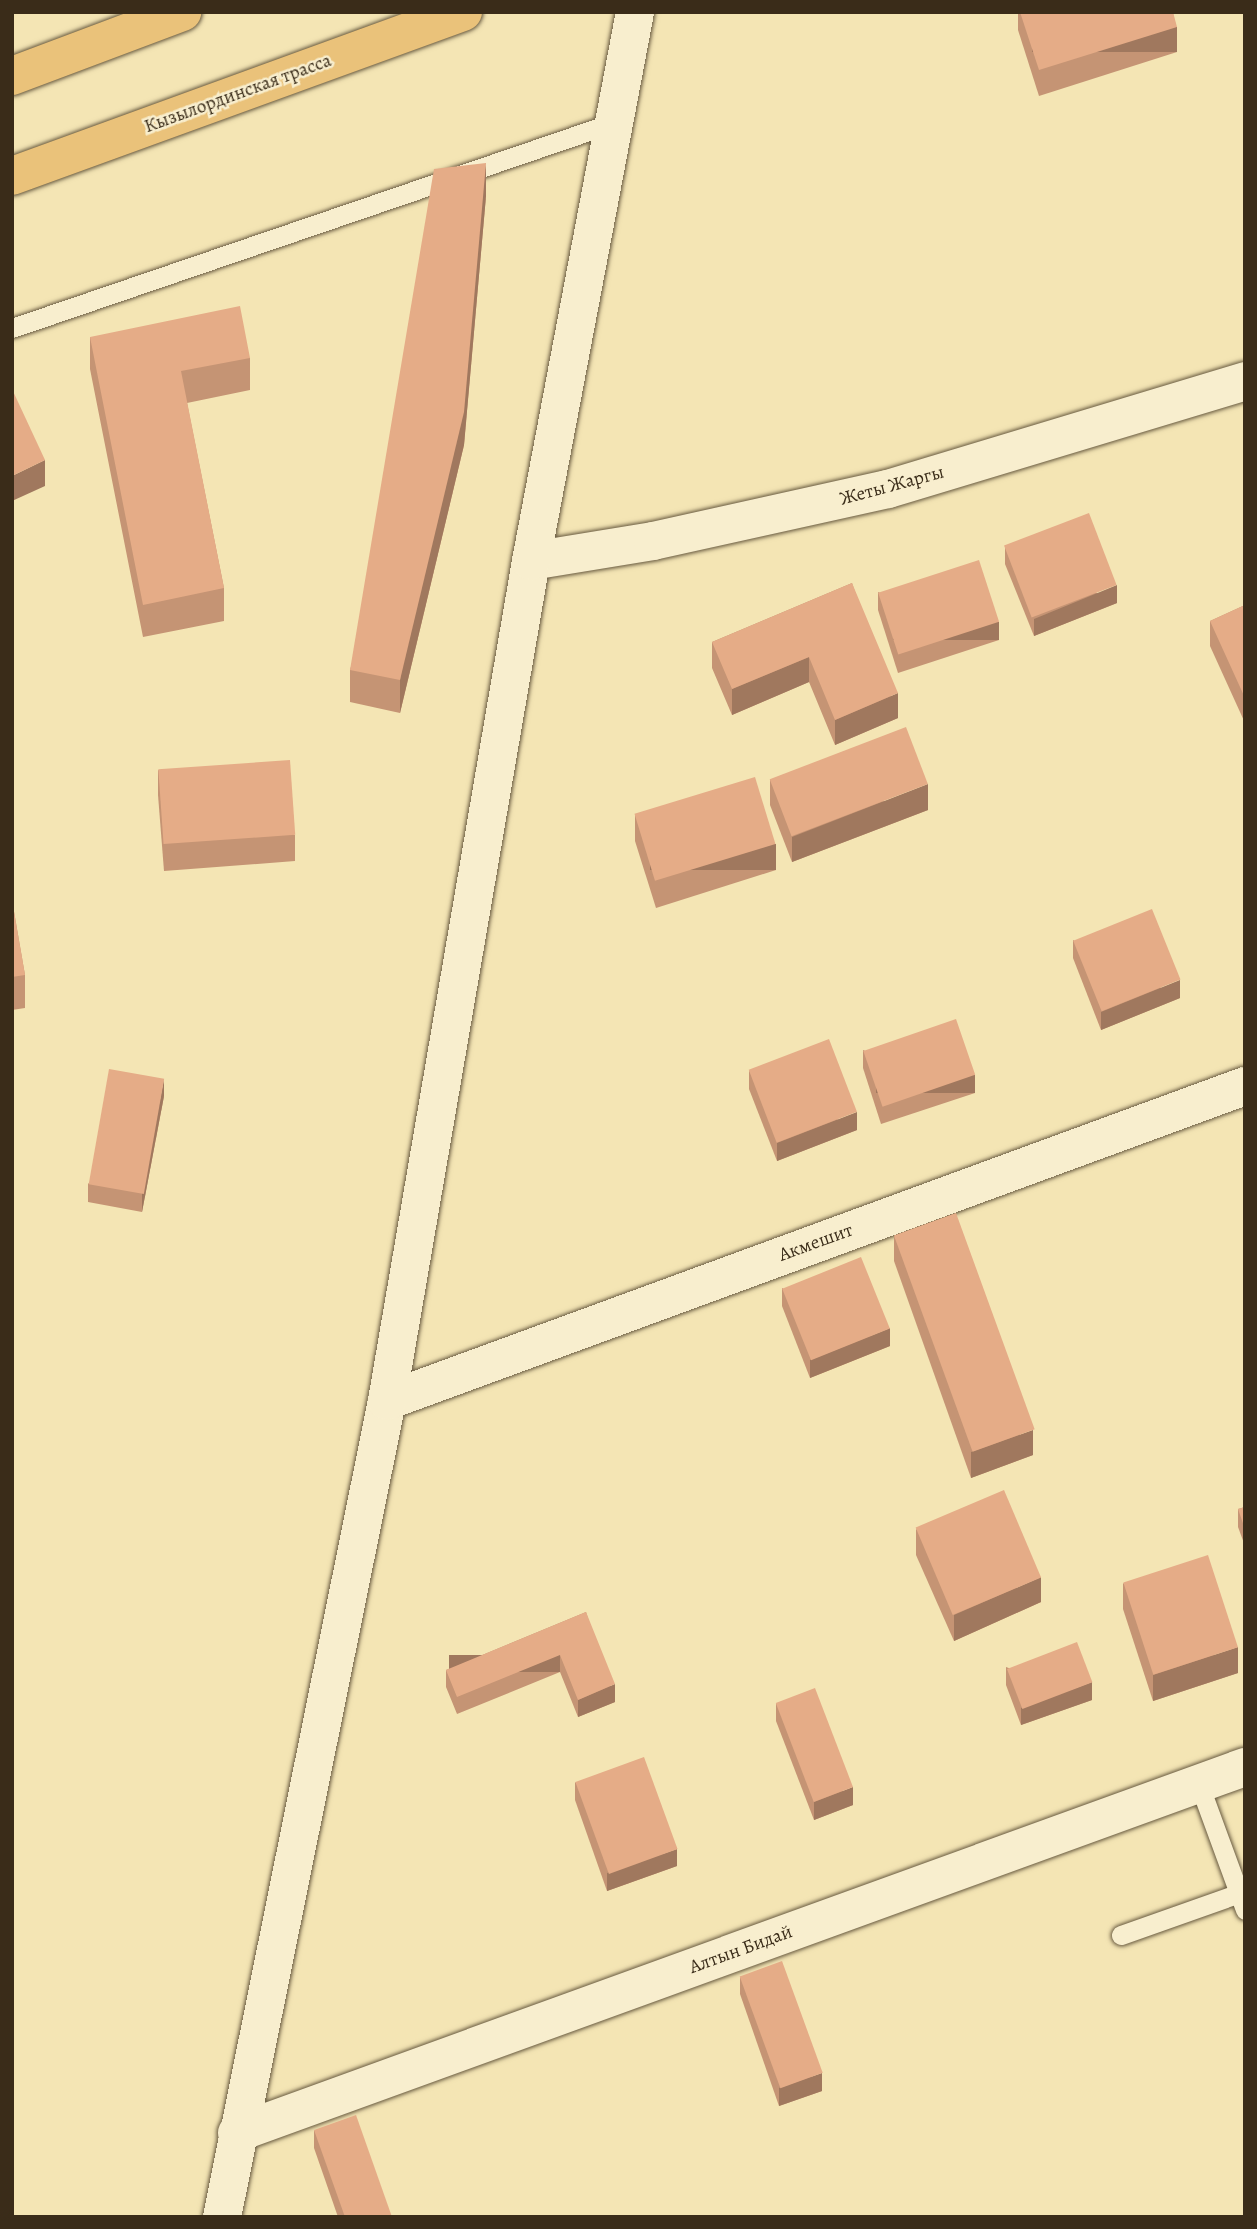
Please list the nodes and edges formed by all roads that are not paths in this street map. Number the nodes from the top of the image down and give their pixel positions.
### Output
1 (463, 12) edge
2 (635, 12) edge
3 (180, 13) edge
4 (12, 76) edge
5 (615, 122) junction
6 (12, 176) edge
7 (12, 328) edge
8 (1245, 381) edge
9 (531, 561) junction
10 (1245, 1086) edge
11 (387, 1401) junction
12 (1245, 1767) edge
13 (1199, 1783) junction
14 (1243, 1898) edge
15 (1121, 1935) dead end
16 (237, 2133) junction
17 (222, 2217) edge

1 - 6 highway, Кызылординская трасса
2 - 5 street
3 - 4 highway
5 - 7 lane
5 - 9 street
8 - 9 street, Жеты Жаргы
9 - 11 street
10 - 11 street, Акмешит
11 - 16 street
12 - 13 street, Алтын Бидай
13 - 14 lane
13 - 16 street, Алтын Бидай
14 - 15 lane
16 - 17 street

